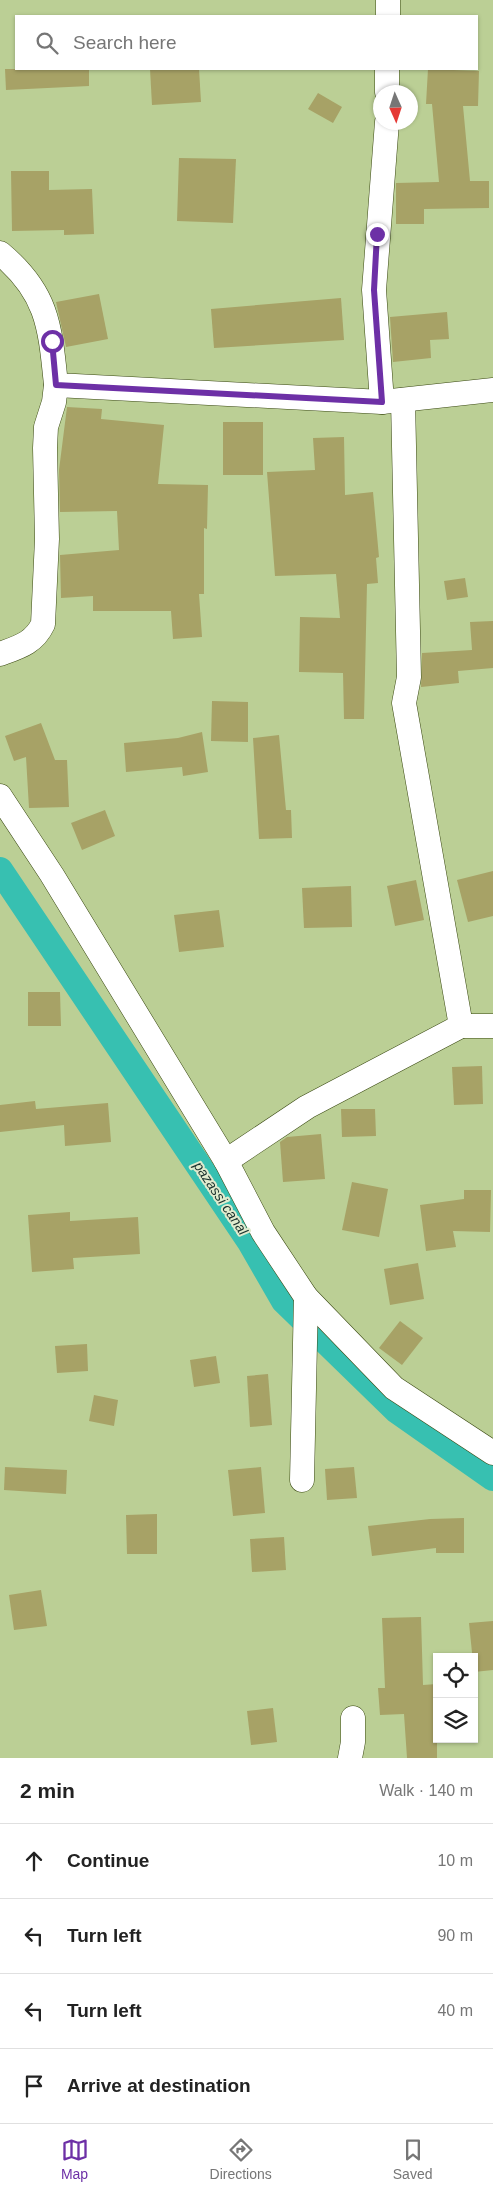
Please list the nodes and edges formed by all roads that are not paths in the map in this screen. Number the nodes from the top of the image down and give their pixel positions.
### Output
1 (388, 0) edge
2 (388, 15) edge
3 (387, 70) edge
4 (387, 85) edge
5 (386, 130) edge
6 (0, 253) edge
7 (56, 385) junction
8 (493, 390) edge
9 (392, 401) junction
10 (0, 654) edge
11 (0, 796) edge
12 (461, 1026) junction
13 (493, 1026) edge
14 (226, 1161) junction
15 (306, 1297) junction
16 (493, 1453) edge
17 (302, 1480) dead end
18 (353, 1718) dead end
19 (350, 1758) edge

1 - 2 street
3 - 4 street
5 - 9 street
6 - 7 street
7 - 9 street
7 - 10 street
8 - 9 street
9 - 12 street
11 - 14 street
12 - 13 street
12 - 14 street
14 - 15 street
15 - 16 street
15 - 17 street
18 - 19 street

